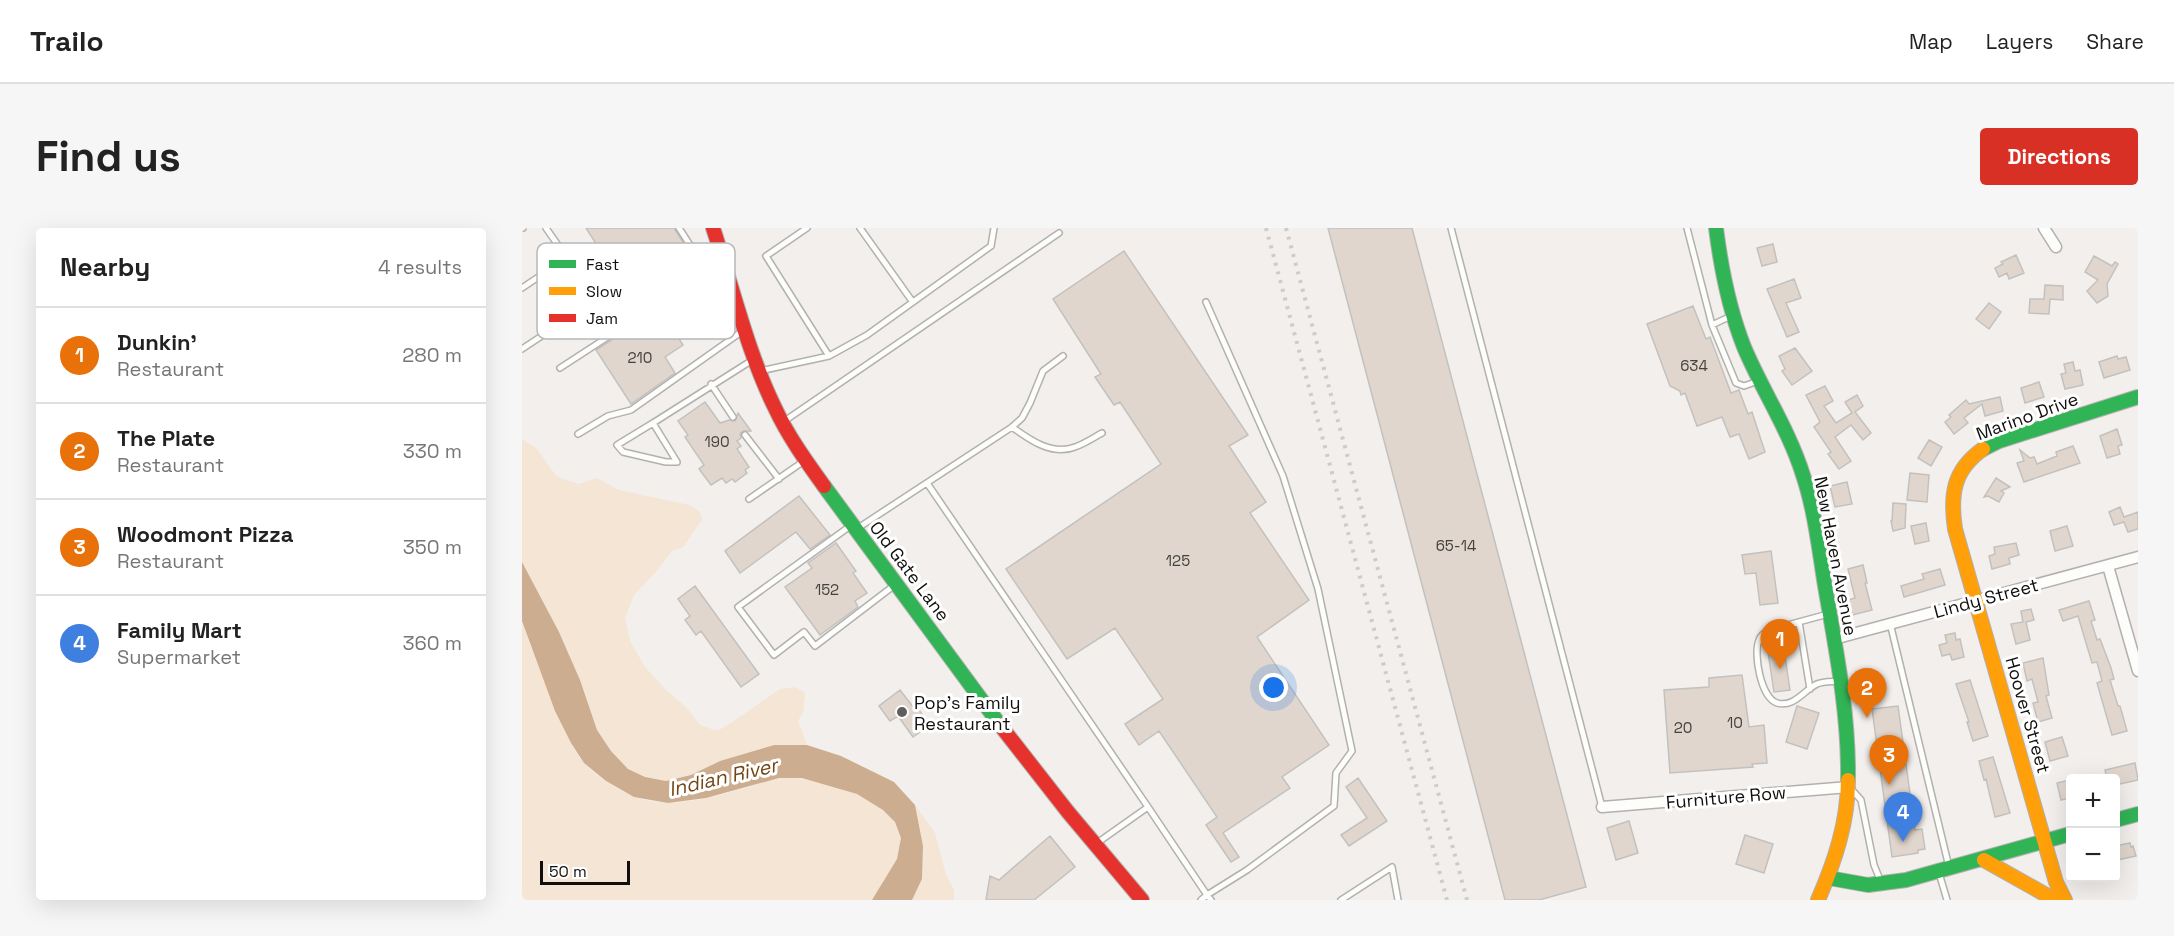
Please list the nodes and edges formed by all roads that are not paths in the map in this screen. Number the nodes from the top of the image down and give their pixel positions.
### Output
1 (546, 228) edge
2 (679, 228) edge
3 (713, 228) edge
4 (807, 228) edge
5 (860, 228) edge
6 (994, 228) edge
7 (1451, 228) edge
8 (1686, 228) edge
9 (1716, 228) edge
10 (2044, 228) edge
11 (1059, 233) dead end
12 (556, 243) edge
13 (689, 243) edge
14 (718, 243) edge
15 (2056, 247) dead end
16 (537, 278) edge
17 (522, 288) edge
18 (735, 294) edge
19 (912, 301) junction
20 (1206, 302) dead end
21 (1733, 315) junction
22 (1712, 325) junction
23 (746, 329) junction
24 (735, 337) edge
25 (537, 339) edge
26 (603, 339) edge
27 (732, 339) edge
28 (522, 349) edge
29 (829, 356) junction
30 (1063, 356) dead end
31 (758, 364) junction
32 (560, 368) dead end
33 (1759, 381) junction
34 (711, 384) junction
35 (2138, 397) edge
36 (733, 417) dead end
37 (653, 423) junction
38 (781, 423) junction
39 (1012, 427) junction
40 (1102, 433) dead end
41 (578, 434) dead end
42 (745, 435) dead end
43 (806, 460) junction
44 (779, 479) junction
45 (927, 483) junction
46 (749, 499) dead end
47 (855, 526) junction
48 (2138, 558) edge
49 (2108, 566) junction
50 (897, 583) junction
51 (1976, 600) junction
52 (1829, 614) junction
53 (1799, 622) junction
54 (1890, 623) junction
55 (1834, 639) junction
56 (2138, 671) edge
57 (1841, 681) junction
58 (1810, 689) junction
59 (1849, 787) junction
60 (1148, 807) junction
61 (1602, 807) joint
62 (2138, 814) edge
63 (2120, 819) edge
64 (2066, 835) edge
65 (2044, 841) junction
66 (1095, 845) junction
67 (1984, 860) junction
68 (1944, 871) junction
69 (1829, 878) junction
70 (1882, 884) junction
71 (1209, 898) edge
72 (1142, 900) edge
73 (1201, 900) edge
74 (1341, 900) edge
75 (1398, 900) edge
76 (1818, 900) edge
77 (1947, 900) edge
78 (2055, 900) edge
79 (2066, 900) edge

1 - 12 lane
2 - 13 lane
3 - 14 main road, Old Gate Lane
4 - 29 lane
5 - 19 lane
6 - 19 lane
7 - 61 lane
8 - 22 lane
9 - 21 main road, New Haven Avenue
10 - 15 street
11 - 38 lane
16 - 17 lane
18 - 23 main road, Old Gate Lane
19 - 29 lane
20 - 71 lane
21 - 22 lane
21 - 33 main road, New Haven Avenue
22 - 33 lane
23 - 24 lane
23 - 31 main road, Old Gate Lane
25 - 28 lane
26 - 32 lane
27 - 41 lane
29 - 31 lane
30 - 39 lane
31 - 34 lane
31 - 38 main road, Old Gate Lane
33 - 52 main road, New Haven Avenue
34 - 36 lane
34 - 37 lane
35 - 51 main road, Marino Drive
37 - 37 lane
38 - 43 main road, Old Gate Lane
39 - 40 lane
39 - 45 lane
42 - 44 lane
43 - 44 lane
43 - 47 main road, Old Gate Lane
44 - 46 lane
45 - 47 lane
45 - 60 lane
47 - 50 main road, Old Gate Lane
47 - 50 lane
48 - 49 street, Lindy Street
49 - 51 street, Lindy Street
49 - 56 street
50 - 66 main road, Old Gate Lane
51 - 54 street, Lindy Street
51 - 65 main road, Hoover Street
52 - 53 lane
52 - 55 main road, New Haven Avenue
53 - 58 lane
53 - 58 lane
54 - 55 street, Lindy Street
54 - 68 lane
55 - 57 main road, New Haven Avenue
57 - 58 lane
57 - 59 main road, New Haven Avenue
59 - 61 street, Furniture Row
59 - 69 main road, New Haven Avenue
59 - 70 lane
60 - 66 lane
60 - 71 lane
62 - 63 main road
64 - 65 main road
65 - 67 main road
65 - 79 main road, Hoover Street
66 - 72 main road, Old Gate Lane
67 - 68 main road
67 - 78 main road
68 - 70 main road
68 - 77 lane
69 - 70 main road
69 - 76 main road, New Haven Avenue
71 - 73 lane
74 - 75 lane

